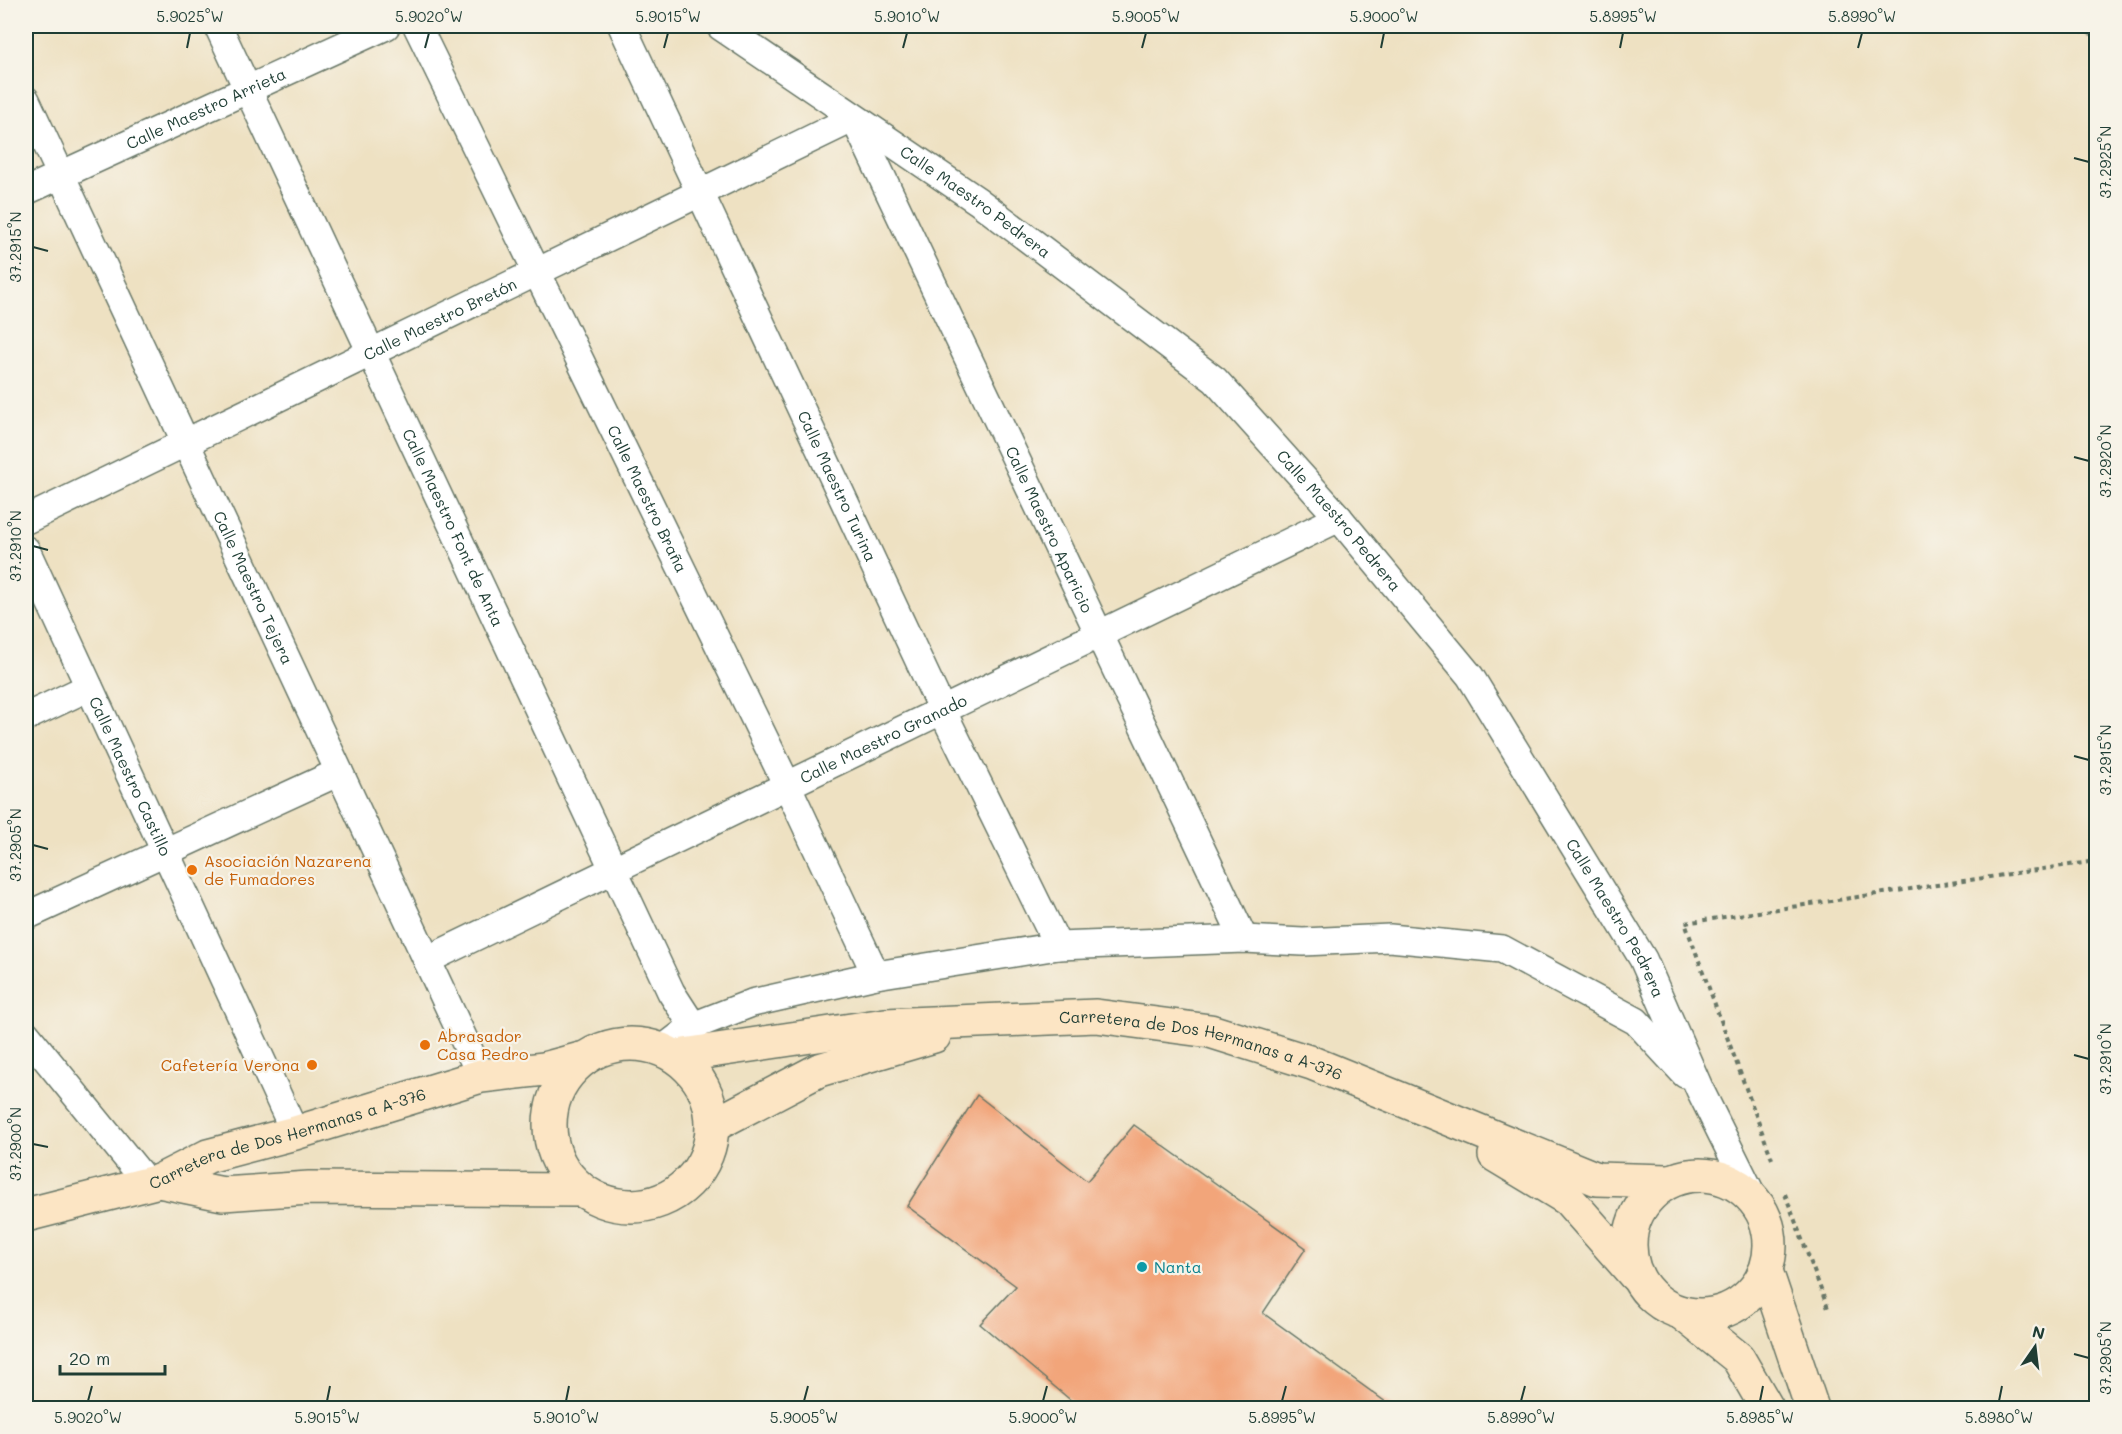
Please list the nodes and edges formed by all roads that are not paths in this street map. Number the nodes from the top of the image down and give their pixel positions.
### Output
1 (218, 26) edge
2 (386, 26) edge
3 (417, 26) edge
4 (622, 26) edge
5 (720, 26) edge
6 (248, 90) junction
7 (26, 100) edge
8 (854, 118) junction
9 (61, 175) junction
10 (26, 191) edge
11 (700, 194) junction
12 (537, 272) junction
13 (371, 353) junction
14 (186, 443) junction
15 (1339, 518) junction
16 (26, 520) edge
17 (26, 550) edge
18 (1098, 634) junction
19 (89, 687) junction
20 (942, 711) junction
21 (26, 717) edge
22 (339, 772) junction
23 (787, 786) junction
24 (166, 851) junction
25 (614, 870) junction
26 (26, 916) edge
27 (1244, 939) junction
28 (1058, 946) junction
29 (427, 960) junction
30 (876, 975) junction
31 (979, 1022) junction
32 (693, 1026) junction
33 (26, 1034) edge
34 (670, 1053) junction
35 (581, 1059) junction
36 (481, 1076) junction
37 (1700, 1090) junction
38 (1414, 1105) junction
39 (714, 1125) junction
40 (295, 1133) junction
41 (1668, 1181) junction
42 (154, 1183) junction
43 (579, 1190) junction
44 (1768, 1193) junction
45 (26, 1215) edge
46 (1767, 1274) junction
47 (1635, 1275) junction
48 (1683, 1314) junction
49 (1767, 1408) edge
50 (1812, 1408) edge

1 - 6 street, Calle Maestro Font de Anta
2 - 6 street, Calle Maestro Arrieta
3 - 12 street, Calle Maestro Braña
4 - 11 street, Calle Maestro Turina
5 - 8 street, Calle Maestro Pedrera
6 - 9 street, Calle Maestro Arrieta
6 - 13 street, Calle Maestro Font de Anta
7 - 9 street, Calle Maestro Tejera
8 - 11 street, Calle Maestro Bretón
8 - 15 street, Calle Maestro Pedrera
8 - 18 street, Calle Maestro Aparicio
9 - 10 street, Calle Maestro Arrieta
9 - 14 street, Calle Maestro Tejera
11 - 12 street, Calle Maestro Bretón
11 - 20 street, Calle Maestro Turina
12 - 13 street, Calle Maestro Bretón
12 - 23 street, Calle Maestro Braña
13 - 14 street, Calle Maestro Bretón
13 - 25 street, Calle Maestro Font de Anta
14 - 16 street, Calle Maestro Bretón
14 - 22 street, Calle Maestro Tejera
15 - 18 street, Calle Maestro Granado
15 - 37 street, Calle Maestro Pedrera
17 - 19 street, Calle Maestro Castillo
18 - 20 street, Calle Maestro Granado
18 - 27 street, Calle Maestro Aparicio
19 - 21 street
19 - 24 street, Calle Maestro Castillo
20 - 23 street, Calle Maestro Granado
20 - 28 street, Calle Maestro Turina
22 - 24 street
22 - 29 street, Calle Maestro Tejera
23 - 25 street, Calle Maestro Granado
23 - 30 street, Calle Maestro Braña
24 - 26 street
24 - 40 street, Calle Maestro Castillo
25 - 29 street, Calle Maestro Granado
25 - 32 street, Calle Maestro Font de Anta
27 - 28 street
27 - 37 street
28 - 30 street
29 - 36 street, Calle Maestro Tejera
30 - 32 street
31 - 34 main road, Carretera de Dos Hermanas a A-376
31 - 38 main road, Carretera de Dos Hermanas a A-376
31 - 39 main road, Carretera de Dos Hermanas a A-376
32 - 34 street
33 - 42 street
34 - 35 main road
34 - 39 main road
35 - 36 main road, Carretera de Dos Hermanas a A-376
35 - 43 main road
36 - 40 main road, Carretera de Dos Hermanas a A-376
37 - 44 street, Calle Maestro Pedrera
38 - 41 main road, Carretera de Dos Hermanas a A-376
38 - 47 main road, Carretera de Dos Hermanas a A-376
39 - 43 main road
40 - 42 main road, Carretera de Dos Hermanas a A-376
41 - 44 main road
41 - 47 main road
42 - 43 main road, Carretera de Dos Hermanas a A-376
42 - 45 main road
44 - 46 main road
46 - 48 main road
46 - 50 main road
47 - 48 main road
48 - 49 main road

